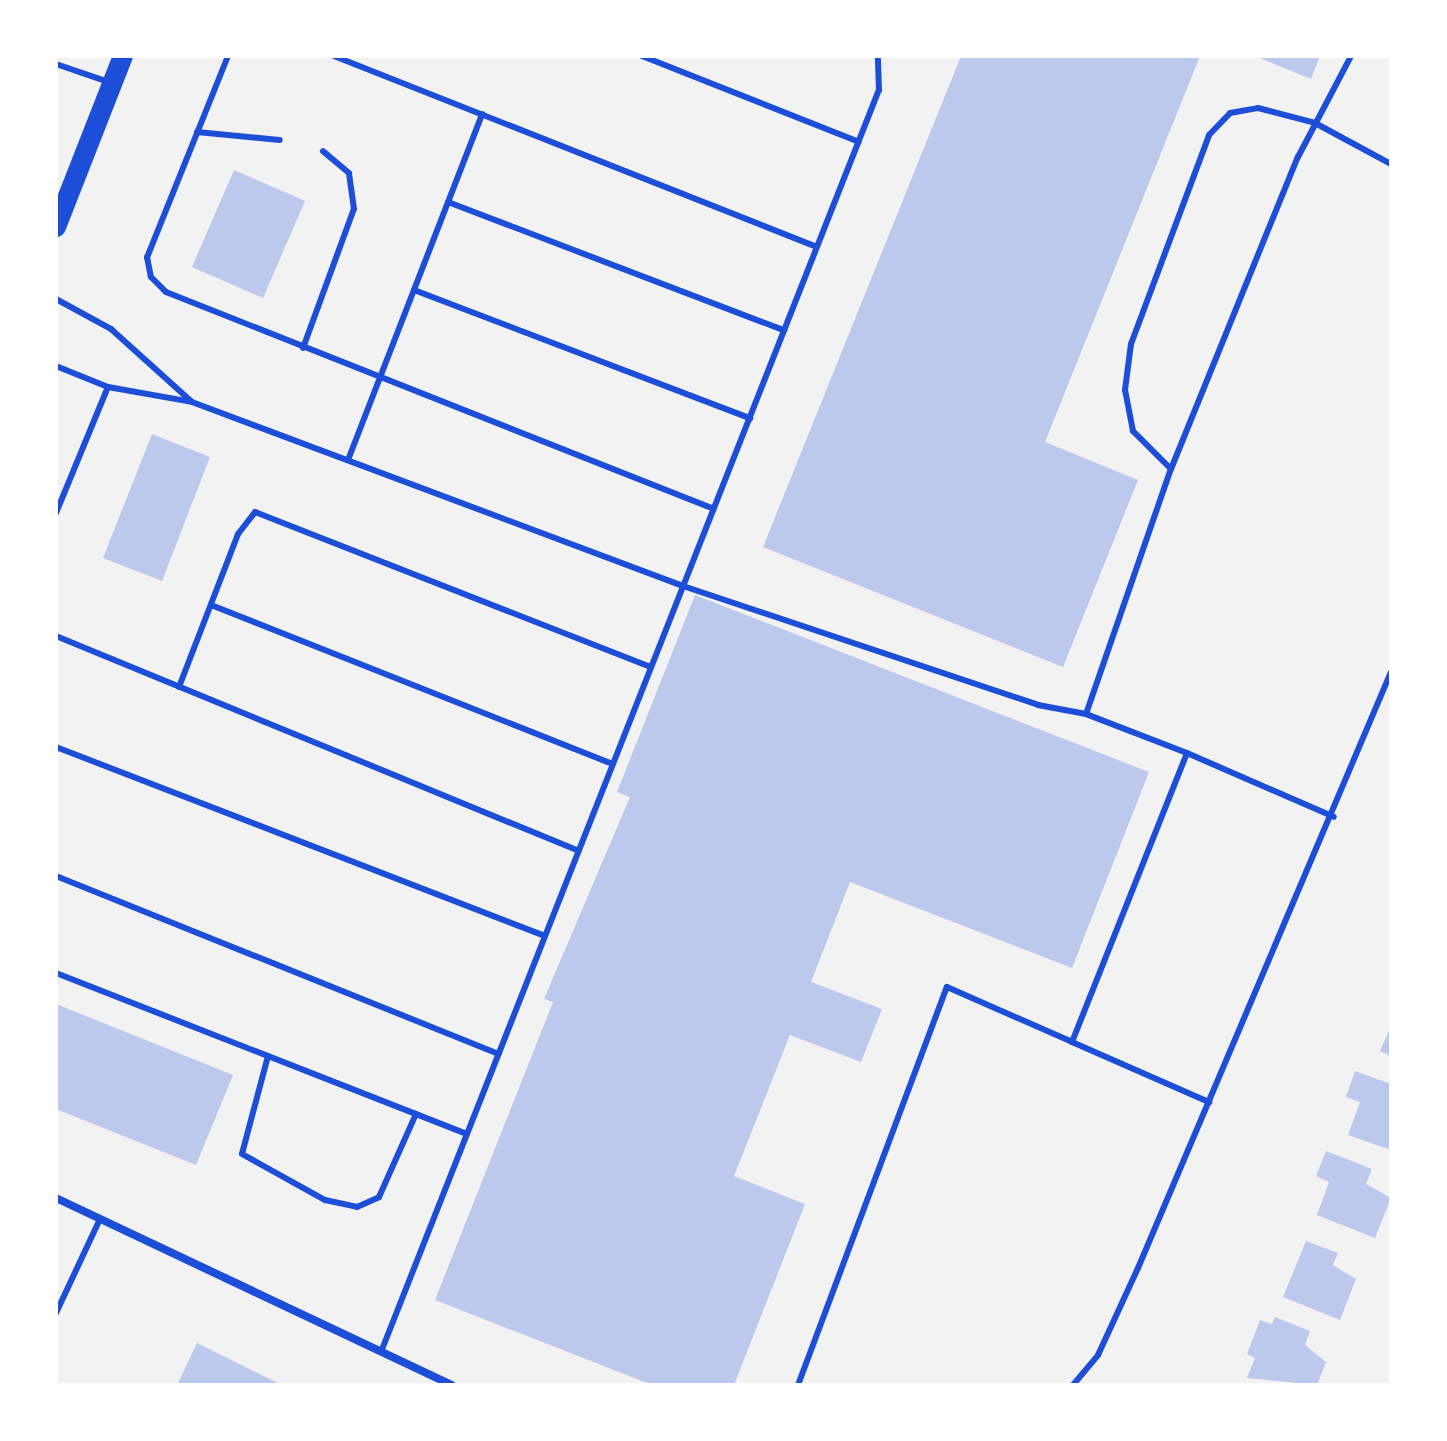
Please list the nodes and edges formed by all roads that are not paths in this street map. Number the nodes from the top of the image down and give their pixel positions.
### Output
1 (123, 56) edge
2 (228, 56) edge
3 (334, 56) edge
4 (642, 56) edge
5 (878, 56) edge
6 (1351, 56) edge
7 (56, 64) edge
8 (112, 84) junction
9 (482, 114) junction
10 (1315, 123) junction
11 (197, 132) junction
12 (280, 140) dead end
13 (859, 142) junction
14 (323, 151) dead end
15 (1391, 164) edge
16 (448, 202) junction
17 (56, 227) edge
18 (817, 247) junction
19 (414, 290) junction
20 (56, 299) edge
21 (784, 330) junction
22 (303, 348) junction
23 (56, 366) edge
24 (380, 380) junction
25 (108, 387) junction
26 (192, 402) junction
27 (750, 418) junction
28 (348, 460) junction
29 (1171, 469) junction
30 (714, 509) junction
31 (56, 513) edge
32 (683, 586) junction
33 (211, 605) junction
34 (56, 636) edge
35 (651, 667) junction
36 (1391, 672) edge
37 (179, 687) junction
38 (1086, 714) junction
39 (56, 747) edge
40 (1187, 753) junction
41 (613, 764) junction
42 (1334, 817) junction
43 (579, 851) junction
44 (56, 876) edge
45 (545, 936) junction
46 (56, 973) edge
47 (1072, 1042) junction
48 (499, 1054) junction
49 (268, 1056) junction
50 (1209, 1102) junction
51 (416, 1114) junction
52 (467, 1134) junction
53 (56, 1198) edge
54 (100, 1219) junction
55 (56, 1313) edge
56 (381, 1352) junction
57 (452, 1385) edge
58 (798, 1385) edge
59 (1073, 1385) edge

1 - 8 main road
2 - 11 lane
3 - 9 lane
4 - 13 lane
5 - 13 lane
6 - 10 lane
7 - 8 lane
8 - 17 main road
9 - 16 lane
9 - 18 lane
10 - 15 lane
10 - 29 lane
10 - 29 lane
11 - 12 lane
11 - 22 lane
13 - 18 lane
14 - 22 lane
16 - 19 lane
16 - 21 lane
18 - 21 lane
19 - 24 lane
19 - 27 lane
20 - 26 lane
21 - 27 lane
22 - 24 lane
23 - 25 lane
24 - 28 lane
24 - 30 lane
25 - 26 lane
25 - 31 lane
26 - 28 lane
27 - 30 lane
28 - 32 lane
29 - 38 lane
30 - 32 lane
32 - 35 lane
32 - 38 lane
33 - 35 lane
33 - 37 lane
33 - 41 lane
34 - 37 lane
35 - 41 lane
36 - 42 lane
37 - 43 lane
38 - 40 lane
39 - 45 lane
40 - 42 lane
40 - 47 lane
41 - 43 lane
42 - 50 lane
43 - 45 lane
44 - 48 lane
45 - 48 lane
46 - 49 lane
47 - 50 lane
47 - 58 lane
48 - 52 lane
49 - 51 lane
49 - 51 lane
50 - 59 lane
51 - 52 lane
52 - 56 lane
53 - 54 street
54 - 55 lane
54 - 56 street
56 - 57 street

